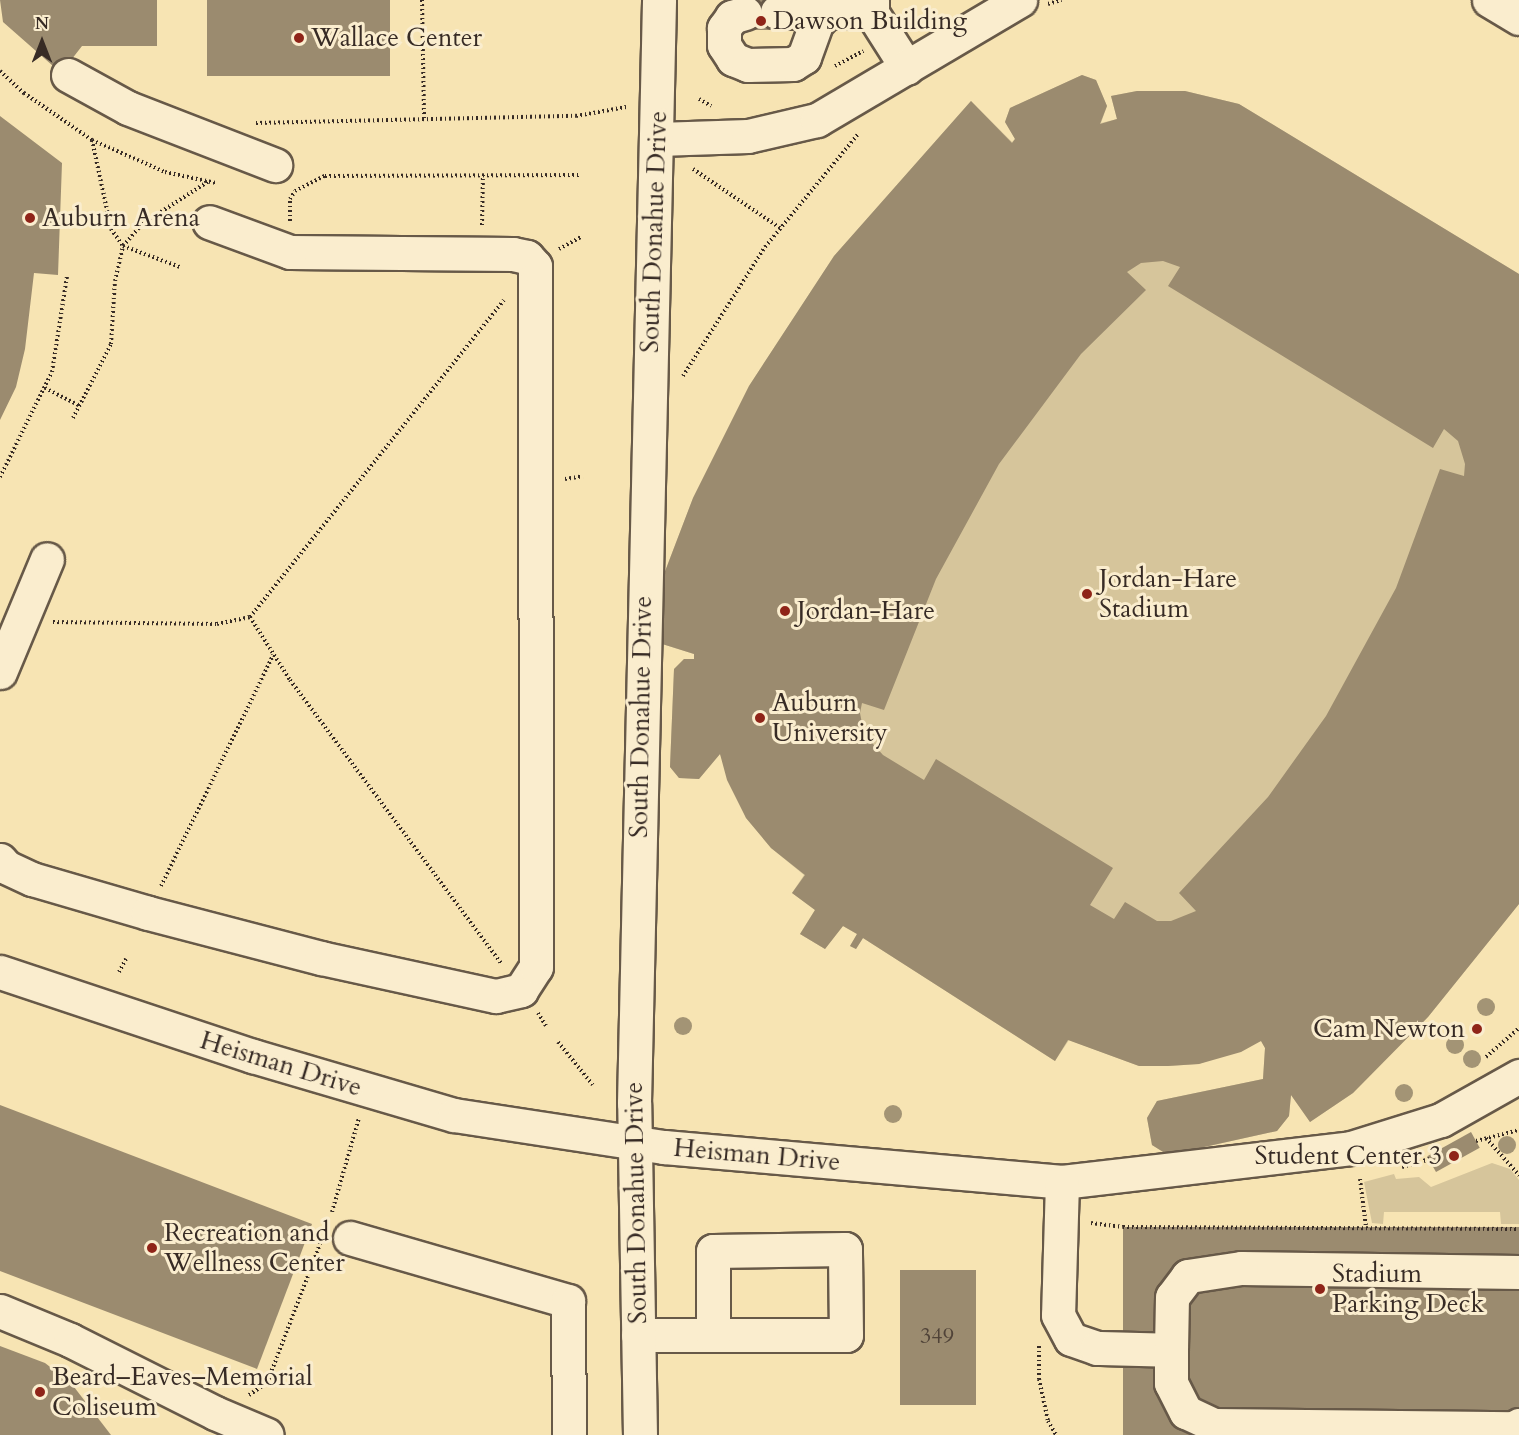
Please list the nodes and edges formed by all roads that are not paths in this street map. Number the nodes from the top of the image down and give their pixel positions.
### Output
1 (659, 0) edge
2 (1489, 0) edge
3 (1029, 5) edge
4 (872, 7) edge
5 (828, 11) junction
6 (1519, 18) edge
7 (907, 68) junction
8 (69, 75) dead end
9 (658, 139) junction
10 (275, 165) dead end
11 (209, 222) dead end
12 (47, 559) dead end
13 (0, 672) edge
14 (0, 860) edge
15 (0, 972) edge
16 (1519, 1076) edge
17 (634, 1143) junction
18 (1062, 1182) junction
19 (335, 1229) road end
20 (1519, 1272) edge
21 (0, 1311) edge
22 (638, 1335) junction
23 (713, 1335) junction
24 (1171, 1350) junction
25 (1515, 1429) edge
26 (267, 1435) edge
27 (568, 1435) edge
28 (640, 1435) edge

1 - 9 street, South Donahue Drive
2 - 6 street
3 - 7 street
4 - 5 street
4 - 7 street
5 - 5 street
7 - 9 street
8 - 10 street
9 - 17 street, South Donahue Drive
11 - 14 street
12 - 13 street
15 - 17 street, Heisman Drive
16 - 18 street, Heisman Drive
17 - 18 street, Heisman Drive
17 - 22 street, South Donahue Drive
18 - 24 street
19 - 27 street
20 - 24 street
21 - 26 street
22 - 23 street
22 - 28 street, South Donahue Drive
23 - 23 street
24 - 25 street

